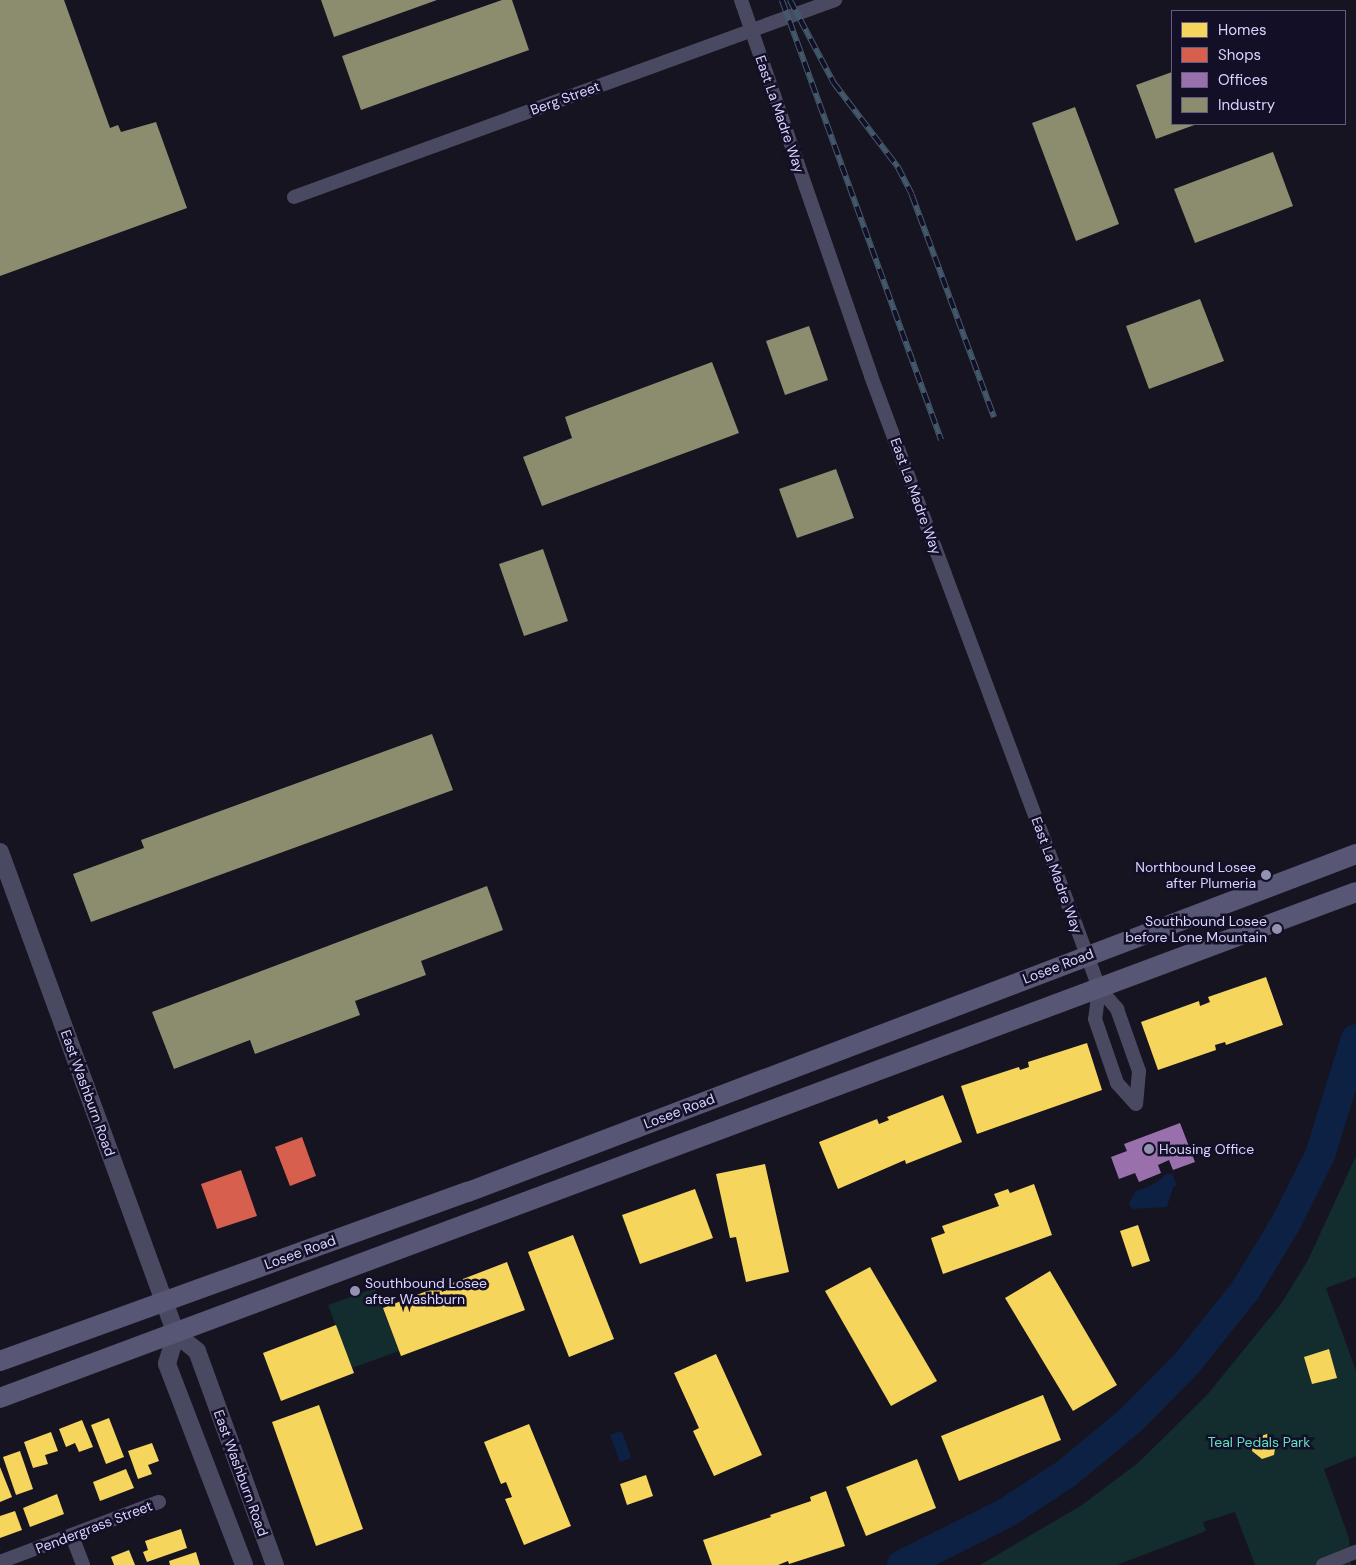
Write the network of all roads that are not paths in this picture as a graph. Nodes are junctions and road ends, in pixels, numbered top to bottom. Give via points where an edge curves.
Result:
1 (741, 0) edge
2 (835, 0) edge
3 (751, 30) junction
4 (294, 197) dead end
5 (0, 852) edge
6 (1356, 854) edge
7 (1356, 892) edge
8 (1087, 955) junction
9 (1099, 988) junction
10 (164, 1300) junction
11 (176, 1334) junction
12 (0, 1361) edge
13 (0, 1398) edge
14 (159, 1502) dead end
15 (72, 1536) junction
16 (1356, 1552) edge
17 (0, 1562) edge
18 (83, 1565) edge
19 (244, 1565) edge
20 (275, 1565) edge
21 (1324, 1565) edge

1 - 3 street, East La Madre Way
2 - 3 street, Berg Street
3 - 4 street, Berg Street
3 - 8 street, East La Madre Way via 871,376
5 - 10 street, East Washburn Road
6 - 8 main road, Losee Road
7 - 9 main road
8 - 9 street, East La Madre Way
8 - 10 main road, Losee Road via 468,1192
9 - 9 street, East La Madre Way via 1095,1018 1118,1083 1136,1104 1139,1071 1117,1010
9 - 11 main road
10 - 11 street, East Washburn Road
10 - 12 main road, Losee Road
11 - 13 main road
11 - 19 street, East Washburn Road via 167,1364
11 - 20 street, East Washburn Road via 197,1351
14 - 15 street, Pendergrass Street
15 - 17 street, Pendergrass Street
15 - 18 street
16 - 21 street

